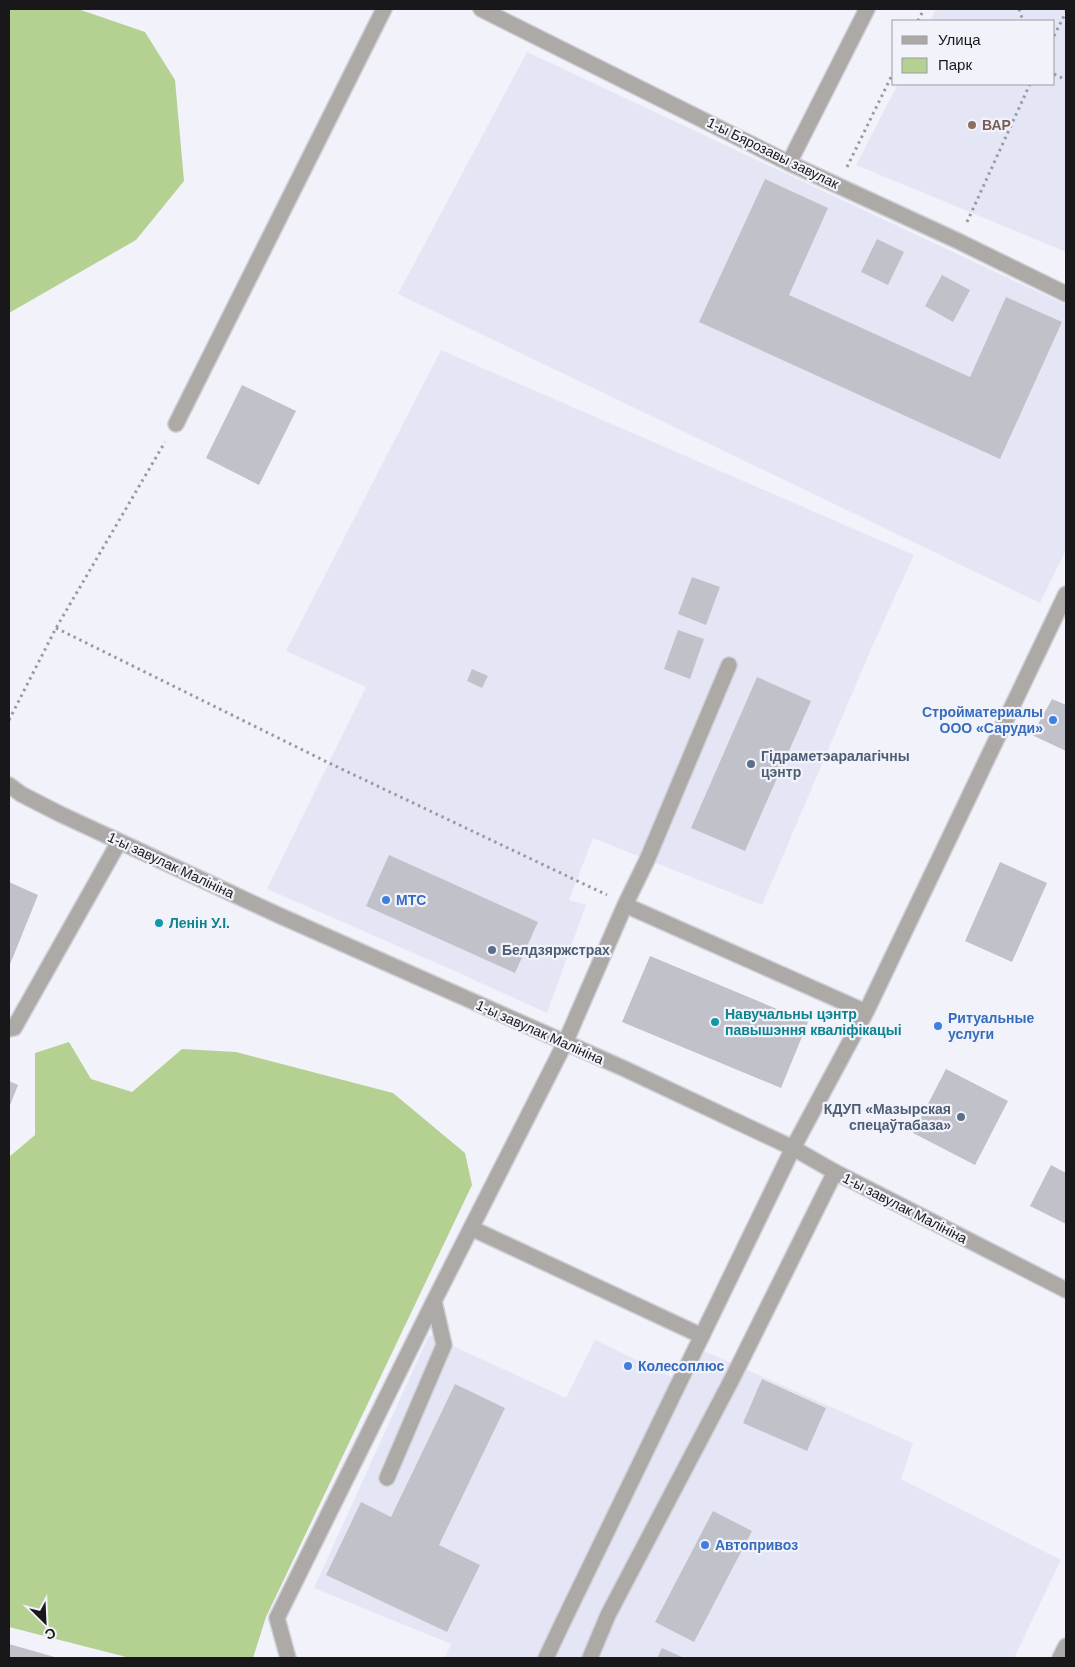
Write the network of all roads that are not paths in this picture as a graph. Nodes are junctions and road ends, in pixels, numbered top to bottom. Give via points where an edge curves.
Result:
1 (384, 9) edge
2 (482, 9) edge
3 (867, 9) edge
4 (789, 162) junction
5 (1066, 294) edge
6 (176, 424) road end
7 (1066, 594) edge
8 (728, 665) dead end
9 (9, 784) edge
10 (119, 842) junction
11 (625, 905) junction
12 (866, 1012) junction
13 (9, 1030) edge
14 (566, 1043) junction
15 (793, 1148) junction
16 (835, 1172) junction
17 (471, 1228) junction
18 (1066, 1290) edge
19 (434, 1301) junction
20 (702, 1336) junction
21 (387, 1478) dead end
22 (1066, 1646) edge
23 (288, 1658) edge
24 (546, 1658) edge
25 (590, 1658) edge
26 (1060, 1658) edge

1 - 6 street
2 - 4 street, 1-ы Бярозавы завулак
3 - 4 street
4 - 5 street, 1-ы Бярозавы завулак
7 - 12 street
8 - 11 street
9 - 10 street, 1-ы завулак Малініна via 21,794
10 - 13 street via 14,1028
10 - 14 street, 1-ы завулак Малініна
11 - 12 street
11 - 14 street
12 - 15 street
14 - 15 street, 1-ы завулак Малініна
14 - 17 street
15 - 16 street, 1-ы завулак Малініна
15 - 20 street
16 - 18 street, 1-ы завулак Малініна
16 - 25 street via 732,1379 608,1615
17 - 19 street
17 - 20 street
19 - 21 street via 444,1345
19 - 23 street via 277,1618
20 - 24 street
22 - 26 street

